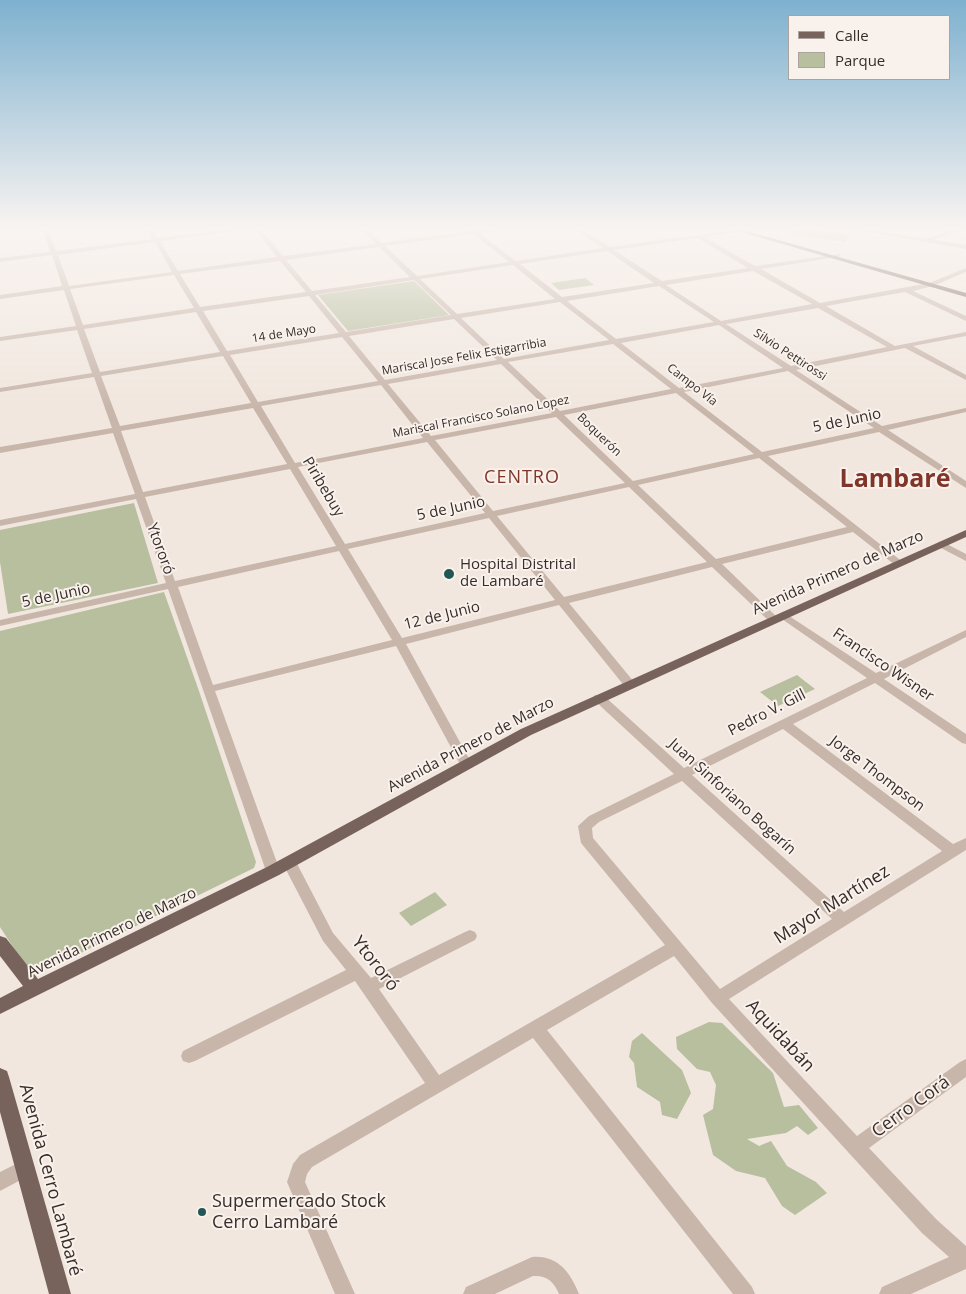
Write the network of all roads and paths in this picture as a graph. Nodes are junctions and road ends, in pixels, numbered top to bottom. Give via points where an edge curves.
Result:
1 (64, 288) edge
2 (67, 288) edge
3 (185, 288) edge
4 (306, 288) edge
5 (348, 288) edge
6 (427, 288) edge
7 (547, 288) edge
8 (630, 288) edge
9 (669, 288) edge
10 (789, 288) edge
11 (914, 288) edge
12 (950, 288) edge
13 (906, 290) junction
14 (966, 293) edge
15 (311, 294) junction
16 (0, 297) edge
17 (562, 300) junction
18 (819, 306) junction
19 (199, 311) junction
20 (457, 317) junction
21 (966, 320) edge
22 (721, 323) junction
23 (81, 328) junction
24 (966, 334) edge
25 (345, 335) junction
26 (0, 339) edge
27 (615, 341) junction
28 (907, 346) junction
29 (894, 348) junction
30 (226, 354) junction
31 (504, 362) junction
32 (790, 369) junction
33 (98, 376) junction
34 (966, 378) edge
35 (383, 382) junction
36 (0, 390) edge
37 (678, 391) junction
38 (256, 405) junction
39 (966, 410) edge
40 (559, 414) junction
41 (117, 429) junction
42 (881, 429) junction
43 (430, 439) junction
44 (0, 450) edge
45 (762, 455) junction
46 (293, 466) junction
47 (632, 484) junction
48 (966, 485) edge
49 (141, 496) junction
50 (491, 515) junction
51 (0, 523) edge
52 (855, 528) junction
53 (966, 533) edge
54 (941, 544) junction
55 (342, 548) junction
56 (966, 558) edge
57 (715, 563) junction
58 (899, 563) junction
59 (173, 586) junction
60 (562, 601) junction
61 (779, 618) junction
62 (1, 623) edge
63 (964, 637) edge
64 (398, 642) junction
65 (875, 678) junction
66 (630, 685) junction
67 (210, 689) junction
68 (599, 698) junction
69 (783, 723) junction
70 (966, 740) edge
71 (466, 764) junction
72 (682, 775) junction
73 (585, 826) joint
74 (966, 843) edge
75 (952, 851) junction
76 (289, 862) junction
77 (273, 871) junction
78 (843, 920) junction
79 (470, 936) dead end
80 (0, 943) edge
81 (674, 948) junction
82 (357, 972) junction
83 (370, 987) junction
84 (35, 989) junction
85 (718, 998) junction
86 (0, 1006) edge
87 (536, 1029) junction
88 (189, 1056) dead end
89 (966, 1067) edge
90 (0, 1077) edge
91 (436, 1085) junction
92 (856, 1148) junction
93 (26, 1168) junction
94 (0, 1182) edge
95 (966, 1259) edge
96 (60, 1294) edge
97 (345, 1294) edge
98 (473, 1294) edge
99 (569, 1294) edge
100 (745, 1294) edge
101 (890, 1294) edge

1 - 16 street
2 - 23 street, Ytororó
3 - 19 street, Piribebuy
4 - 15 street
5 - 15 street
6 - 20 street, Boquerón
7 - 17 street, Campo Vía
8 - 17 street, 14 de Mayo
9 - 22 street, Silvio Pettirossi
10 - 18 street
11 - 13 street, Mariscal Jose Felix Estigarribia
12 - 14 main road
13 - 18 street, Mariscal Jose Felix Estigarribia
13 - 21 street
15 - 19 street
15 - 25 street
17 - 20 street, 14 de Mayo
17 - 27 street, Campo Vía
18 - 22 street, Mariscal Jose Felix Estigarribia
18 - 29 street
19 - 23 street
19 - 30 street, Piribebuy
20 - 25 street, 14 de Mayo
20 - 31 street, Boquerón
22 - 27 street, Mariscal Jose Felix Estigarribia
22 - 32 street, Silvio Pettirossi
23 - 26 street
23 - 33 street, Ytororó
24 - 28 street, Mariscal Francisco Solano Lopez
25 - 30 street, 14 de Mayo
25 - 35 street
27 - 31 street, Mariscal Jose Felix Estigarribia
27 - 37 street, Campo Vía
28 - 29 street, Mariscal Francisco Solano Lopez
28 - 34 street
29 - 32 street, Mariscal Francisco Solano Lopez
30 - 33 street, 14 de Mayo
30 - 38 street, Piribebuy
31 - 35 street, Mariscal Jose Felix Estigarribia
31 - 40 street, Boquerón
32 - 37 street, Mariscal Francisco Solano Lopez
32 - 42 street, Silvio Pettirossi
33 - 36 street, 14 de Mayo
33 - 41 street, Ytororó
35 - 38 street, Mariscal Jose Felix Estigarribia
35 - 43 street
37 - 40 street, Mariscal Francisco Solano Lopez
37 - 45 street, Campo Vía
38 - 41 street, Mariscal Jose Felix Estigarribia
38 - 46 street, Piribebuy
39 - 42 street, 5 de Junio
40 - 43 street, Mariscal Francisco Solano Lopez
40 - 47 street, Boquerón
41 - 44 street, Mariscal Jose Felix Estigarribia
41 - 49 street, Ytororó
42 - 45 street, 5 de Junio
42 - 48 street, Silvio Pettirossi
43 - 46 street, Mariscal Francisco Solano Lopez
43 - 50 street
45 - 47 street, 5 de Junio
45 - 52 street, Campo Vía
46 - 49 street, Mariscal Francisco Solano Lopez
46 - 55 street, Piribebuy
47 - 50 street, 5 de Junio
47 - 57 street, Boquerón
49 - 51 street, Mariscal Francisco Solano Lopez
49 - 59 street, Ytororó
50 - 55 street, 5 de Junio
50 - 60 street
52 - 57 street, 12 de Junio
52 - 58 street, Campo Vía
53 - 54 main road, Avenida Primero de Marzo
54 - 56 street
54 - 58 main road, Avenida Primero de Marzo
55 - 59 street, 5 de Junio
55 - 64 street, Piribebuy
57 - 60 street, 12 de Junio
57 - 61 street, Boquerón
58 - 61 main road, Avenida Primero de Marzo
59 - 62 street, 5 de Junio
59 - 67 street, Ytororó
60 - 64 street, 12 de Junio
60 - 66 street
61 - 65 street, Francisco Wisner
61 - 66 main road, Avenida Primero de Marzo
63 - 65 street, Pedro V. Gill
64 - 67 street, 12 de Junio
64 - 71 street, Piribebuy
65 - 69 street, Pedro V. Gill
65 - 70 street, Francisco Wisner
66 - 68 main road, Avenida Primero de Marzo
67 - 77 street, Ytororó
68 - 71 main road, Avenida Primero de Marzo
68 - 72 street, Juan Sinforiano Bogarín
69 - 72 street, Pedro V. Gill
69 - 75 street, Jorge Thompson
71 - 76 main road, Avenida Primero de Marzo
72 - 73 street, Pedro V. Gill
72 - 78 street, Juan Sinforiano Bogarín
73 - 81 street, Aquidabán via 586,839
74 - 75 street, Mayor Martínez
75 - 78 street, Mayor Martínez
76 - 77 main road, Avenida Primero de Marzo
76 - 82 street, Ytororó via 328,937
77 - 84 main road, Avenida Primero de Marzo
78 - 85 street, Mayor Martínez
79 - 83 street
80 - 84 main road
81 - 85 street, Aquidabán
81 - 87 street
82 - 83 street, Ytororó
82 - 88 street
83 - 91 street, Ytororó
84 - 86 main road, Avenida Primero de Marzo
85 - 92 street, Aquidabán
87 - 91 street
87 - 100 street
89 - 92 street, Cerro Corá
90 - 93 main road, Avenida Cerro Lambaré
91 - 97 street via 306,1161 299,1170 296,1182
92 - 95 street, Aquidabán via 929,1226
93 - 94 street
93 - 96 main road, Avenida Cerro Lambaré
95 - 101 street
98 - 99 street via 542,1265 559,1273

